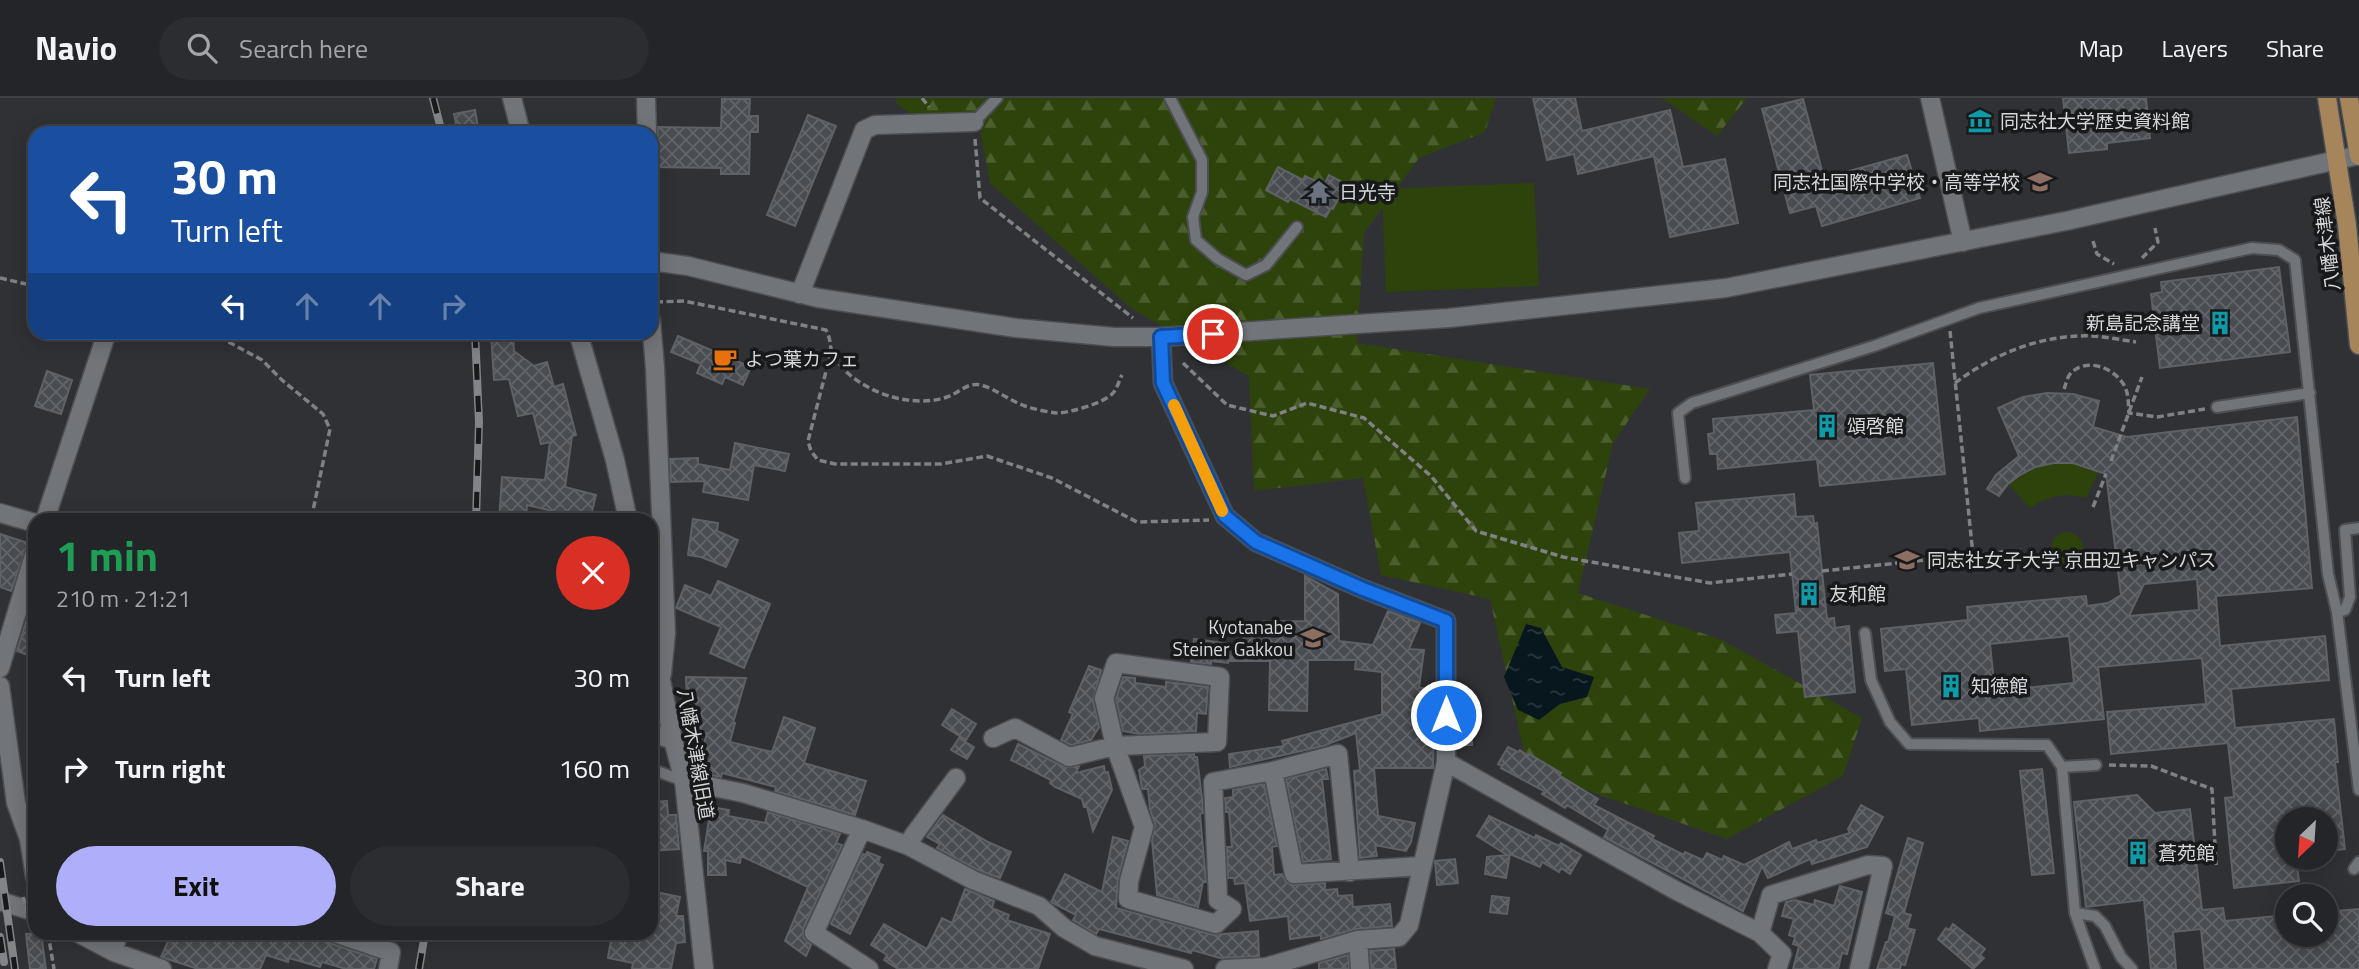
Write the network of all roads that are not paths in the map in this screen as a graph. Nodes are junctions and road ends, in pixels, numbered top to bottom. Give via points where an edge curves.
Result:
1 (512, 98) edge
2 (646, 98) edge
3 (997, 98) edge
4 (1170, 98) edge
5 (1930, 98) edge
6 (2327, 98) edge
7 (2349, 98) edge
8 (974, 122) joint
9 (519, 126) edge
10 (647, 126) edge
11 (2359, 155) edge
12 (2337, 160) junction
13 (1297, 227) dead end
14 (1963, 242) junction
15 (658, 262) edge
16 (800, 294) junction
17 (1161, 337) junction
18 (104, 340) edge
19 (580, 340) edge
20 (653, 340) edge
21 (2359, 345) edge
22 (2310, 393) junction
23 (2217, 407) road end
24 (1685, 478) dead end
25 (0, 513) edge
26 (47, 513) edge
27 (626, 513) edge
28 (28, 521) edge
29 (2359, 528) edge
30 (27, 611) edge
31 (2337, 612) junction
32 (1865, 633) dead end
33 (658, 663) edge
34 (0, 668) edge
35 (662, 681) junction
36 (0, 686) edge
37 (658, 735) edge
38 (993, 738) dead end
39 (673, 740) junction
40 (1115, 746) junction
41 (1447, 762) junction
42 (2096, 765) road end
43 (2062, 767) junction
44 (1273, 771) junction
45 (658, 772) edge
46 (956, 778) dead end
47 (684, 781) junction
48 (2359, 790) edge
49 (862, 828) junction
50 (28, 832) edge
51 (909, 846) junction
52 (1422, 866) junction
53 (1350, 872) junction
54 (0, 901) edge
55 (28, 910) edge
56 (2075, 913) junction
57 (1760, 933) junction
58 (91, 940) edge
59 (117, 940) edge
60 (356, 940) edge
61 (1358, 940) junction
62 (114, 952) junction
63 (162, 969) edge
64 (388, 969) edge
65 (704, 969) edge
66 (869, 969) edge
67 (1184, 969) edge
68 (1225, 969) edge
69 (1360, 969) edge
70 (1777, 969) edge
71 (1859, 969) edge
72 (2095, 969) edge
73 (2132, 969) edge

1 - 9 street
2 - 10 street
3 - 8 lane
4 - 13 lane via 1202,160 1202,192 1193,217 1196,240 1247,275 1266,265
5 - 14 street
6 - 12 main road, 八幡木津線
7 - 11 main road
8 - 16 street via 875,125 864,130
11 - 12 street
12 - 14 street
12 - 21 main road, 八幡木津線
14 - 17 street via 1726,288 1449,318
15 - 16 street
16 - 17 street via 1016,328
17 - 41 street via 1163,383 1225,516 1256,542 1446,621
18 - 26 street
19 - 27 street
20 - 35 street via 666,633
22 - 23 lane
22 - 24 lane via 2295,260 2279,250 2252,248 1979,308 1692,403 1678,413
22 - 31 lane via 2328,574
25 - 28 street
29 - 31 lane via 2345,530 2350,597 2345,610
30 - 34 street
31 - 48 lane
32 - 43 lane via 1871,680 1890,722 1909,744 2047,745
33 - 35 street, 八幡木津線旧道
35 - 39 street, 八幡木津線旧道
36 - 50 street via 16,803
37 - 39 street
38 - 40 street via 1015,728 1069,757
39 - 47 street, 八幡木津線旧道
40 - 40 street via 1104,698 1116,663 1220,677 1216,743
40 - 44 street via 1144,827 1128,899 1216,924 1232,909 1218,900 1213,782
41 - 52 street
41 - 57 street
42 - 43 lane
43 - 56 lane
44 - 53 street via 1294,874
44 - 53 street via 1338,754
45 - 47 lane
46 - 51 street
47 - 49 street
47 - 65 street, 八幡木津線旧道
49 - 51 street
49 - 66 street via 814,933
51 - 67 street via 973,880 1039,906 1095,946
52 - 53 street
52 - 61 street via 1409,925 1399,937
54 - 55 street
56 - 72 lane
56 - 73 lane via 2095,916
57 - 70 street via 1782,954
57 - 71 street via 1771,895 1868,865 1883,866
58 - 62 street
59 - 62 street
60 - 64 street via 391,952
61 - 68 street via 1266,967
61 - 69 street
62 - 63 street

